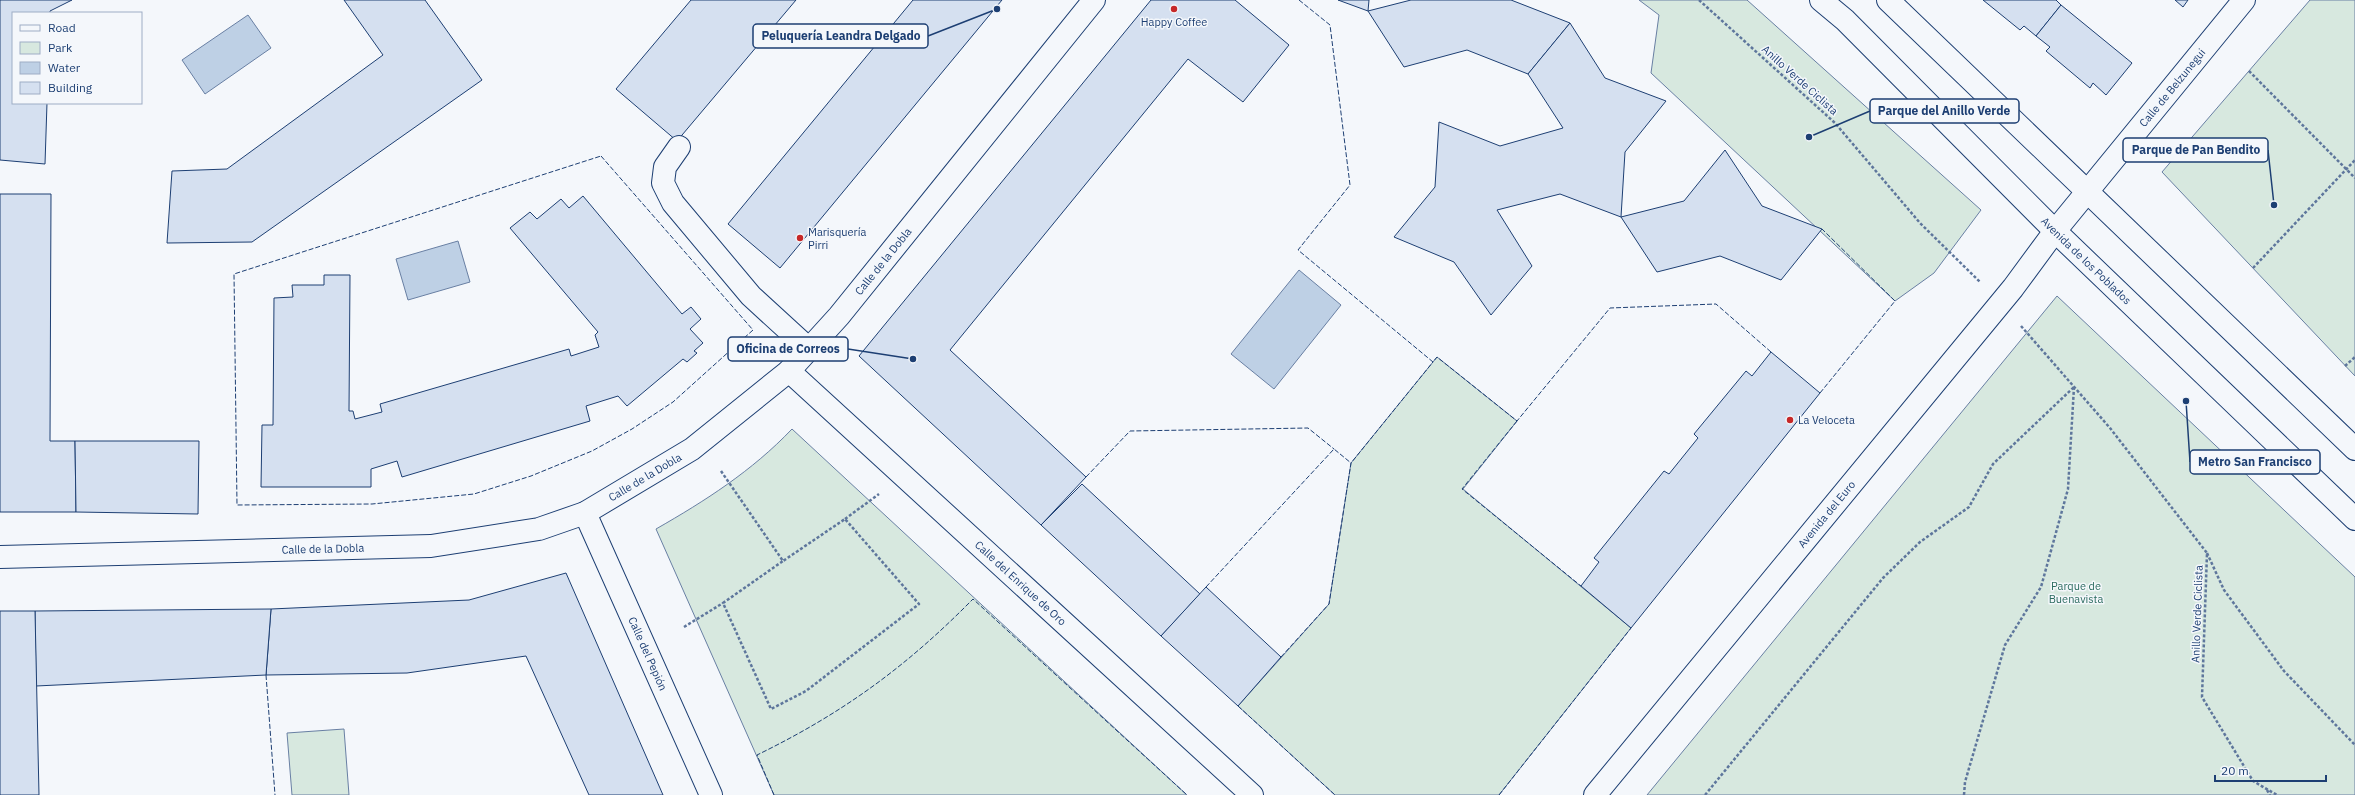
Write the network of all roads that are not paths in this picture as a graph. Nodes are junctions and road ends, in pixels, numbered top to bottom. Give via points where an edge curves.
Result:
1 (1094, 0) edge
2 (1821, 0) edge
3 (1888, 0) edge
4 (2244, 0) edge
5 (679, 147) dead end
6 (2088, 191) junction
7 (2055, 231) junction
8 (809, 349) junction
9 (789, 371) junction
10 (2355, 449) edge
11 (585, 512) junction
12 (2355, 519) edge
13 (0, 557) edge
14 (711, 795) edge
15 (1252, 795) edge
16 (1596, 795) edge

1 - 8 street, Calle de la Dobla via 839,316
2 - 7 street, Avenida de los Poblados via 1845,20
3 - 6 street
4 - 6 street, Calle de Belzunegui
5 - 8 street via 665,167 663,183 673,203 751,296
6 - 7 street, Calle de Belzunegui
6 - 10 street
7 - 12 street, Avenida de los Poblados
7 - 16 street, Avenida del Euro via 2013,288
8 - 9 street, Calle de la Dobla
9 - 11 street, Calle de la Dobla via 692,449
9 - 15 street, Calle del Enrique de Oro
11 - 13 street, Calle de la Dobla via 539,529 431,546
11 - 14 street, Calle del Pepión

